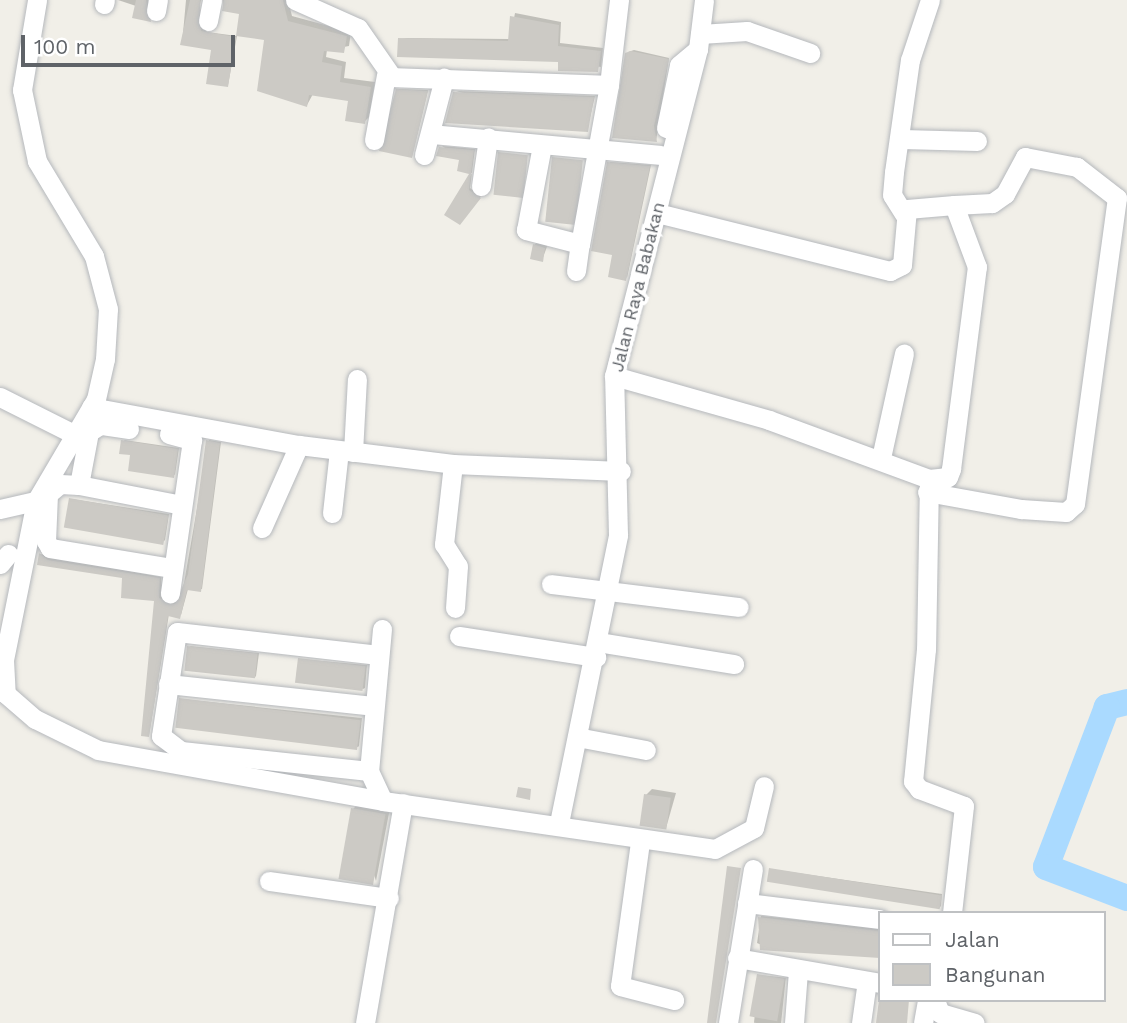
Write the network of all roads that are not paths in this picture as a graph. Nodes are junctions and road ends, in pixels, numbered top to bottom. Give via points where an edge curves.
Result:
1 (37, 0) edge
2 (212, 0) edge
3 (295, 0) edge
4 (619, 0) edge
5 (704, 0) edge
6 (930, 0) edge
7 (208, 21) dead end
8 (699, 42) junction
9 (810, 53) dead end
10 (386, 75) junction
11 (444, 78) junction
12 (609, 85) junction
13 (431, 134) junction
14 (488, 138) junction
15 (902, 139) junction
16 (374, 140) dead end
17 (977, 141) dead end
18 (542, 145) junction
19 (600, 147) junction
20 (424, 155) dead end
21 (660, 155) junction
22 (481, 186) dead end
23 (954, 205) junction
24 (657, 213) junction
25 (904, 214) junction
26 (580, 244) junction
27 (576, 271) dead end
28 (629, 278) dead end
29 (904, 353) dead end
30 (614, 376) junction
31 (357, 379) dead end
32 (0, 397) edge
33 (85, 421) junction
34 (299, 445) junction
35 (346, 451) junction
36 (881, 458) junction
37 (453, 464) junction
38 (621, 471) junction
39 (79, 485) junction
40 (928, 485) junction
41 (36, 502) junction
42 (182, 505) junction
43 (0, 509) edge
44 (332, 513) dead end
45 (262, 528) dead end
46 (173, 568) junction
47 (551, 584) dead end
48 (608, 591) junction
49 (170, 593) dead end
50 (739, 607) dead end
51 (455, 608) dead end
52 (382, 629) dead end
53 (459, 636) dead end
54 (597, 649) junction
55 (379, 655) junction
56 (734, 664) dead end
57 (169, 684) junction
58 (3, 702) edge
59 (373, 706) junction
60 (577, 737) junction
61 (646, 750) dead end
62 (369, 771) junction
63 (764, 786) dead end
64 (383, 801) junction
65 (403, 803) junction
66 (559, 823) junction
67 (640, 842) junction
68 (753, 869) dead end
69 (269, 881) dead end
70 (389, 898) junction
71 (747, 903) junction
72 (952, 911) edge
73 (878, 919) edge
74 (737, 958) junction
75 (798, 971) junction
76 (873, 982) edge
77 (674, 1000) dead end
78 (927, 1002) edge
79 (936, 1002) edge
80 (365, 1023) edge
81 (728, 1023) edge
82 (794, 1023) edge
83 (861, 1023) edge
84 (923, 1023) edge
85 (975, 1023) edge

1 - 33 street via 22,90 37,161 94,256 108,309 105,359
2 - 7 street
3 - 10 street via 358,29
4 - 12 street
5 - 8 street, Jalan Raya Babakan
6 - 15 street via 910,60
8 - 9 street via 747,31
8 - 21 street via 679,65
8 - 24 street, Jalan Raya Babakan
10 - 11 street
10 - 16 street
11 - 12 street
11 - 13 street
12 - 19 street
13 - 14 street
13 - 20 street
14 - 18 street
14 - 22 street
15 - 17 street
15 - 25 street via 892,195
18 - 19 street
18 - 26 street via 526,230
19 - 21 street
19 - 26 street
21 - 28 street
23 - 25 street via 912,206
23 - 40 street via 977,267 951,469 948,477
23 - 40 street via 992,203 1004,194 1025,157 1077,167 1106,183 1117,198 1074,504 1066,512 1021,509
24 - 25 street via 890,271 902,265
24 - 30 street, Jalan Raya Babakan
26 - 27 street
29 - 36 street
30 - 36 street
30 - 38 street, Jalan Raya Babakan
31 - 35 street
32 - 33 street
33 - 34 street
33 - 39 street
33 - 41 street
33 - 42 street via 190,438
34 - 35 street
34 - 45 street
35 - 37 street
35 - 44 street
36 - 40 street
37 - 38 street
37 - 51 street via 444,544 458,566
38 - 48 street, Jalan Raya Babakan
39 - 42 street
39 - 46 street via 65,482 48,494 50,548
40 - 72 street via 926,649 913,781 919,789 964,806
41 - 43 street
41 - 58 street via 4,660
42 - 46 street
46 - 49 street
47 - 48 street
48 - 50 street
48 - 54 street, Jalan Raya Babakan
52 - 55 street
53 - 54 street
54 - 56 street
54 - 60 street, Jalan Raya Babakan
55 - 57 street via 180,631
55 - 59 street
57 - 59 street
57 - 62 street via 161,736 167,746
58 - 64 street via 98,750
59 - 62 street
60 - 61 street
60 - 66 street, Jalan Raya Babakan
62 - 64 street
63 - 67 street via 754,828 715,849
64 - 65 street
65 - 66 street
65 - 70 street
66 - 67 street
67 - 77 street via 620,986
68 - 71 street
69 - 70 street
70 - 80 street
71 - 73 street
71 - 74 street
74 - 75 street
74 - 81 street
75 - 76 street
75 - 82 street
76 - 83 street
78 - 84 street
79 - 85 street via 940,1013

